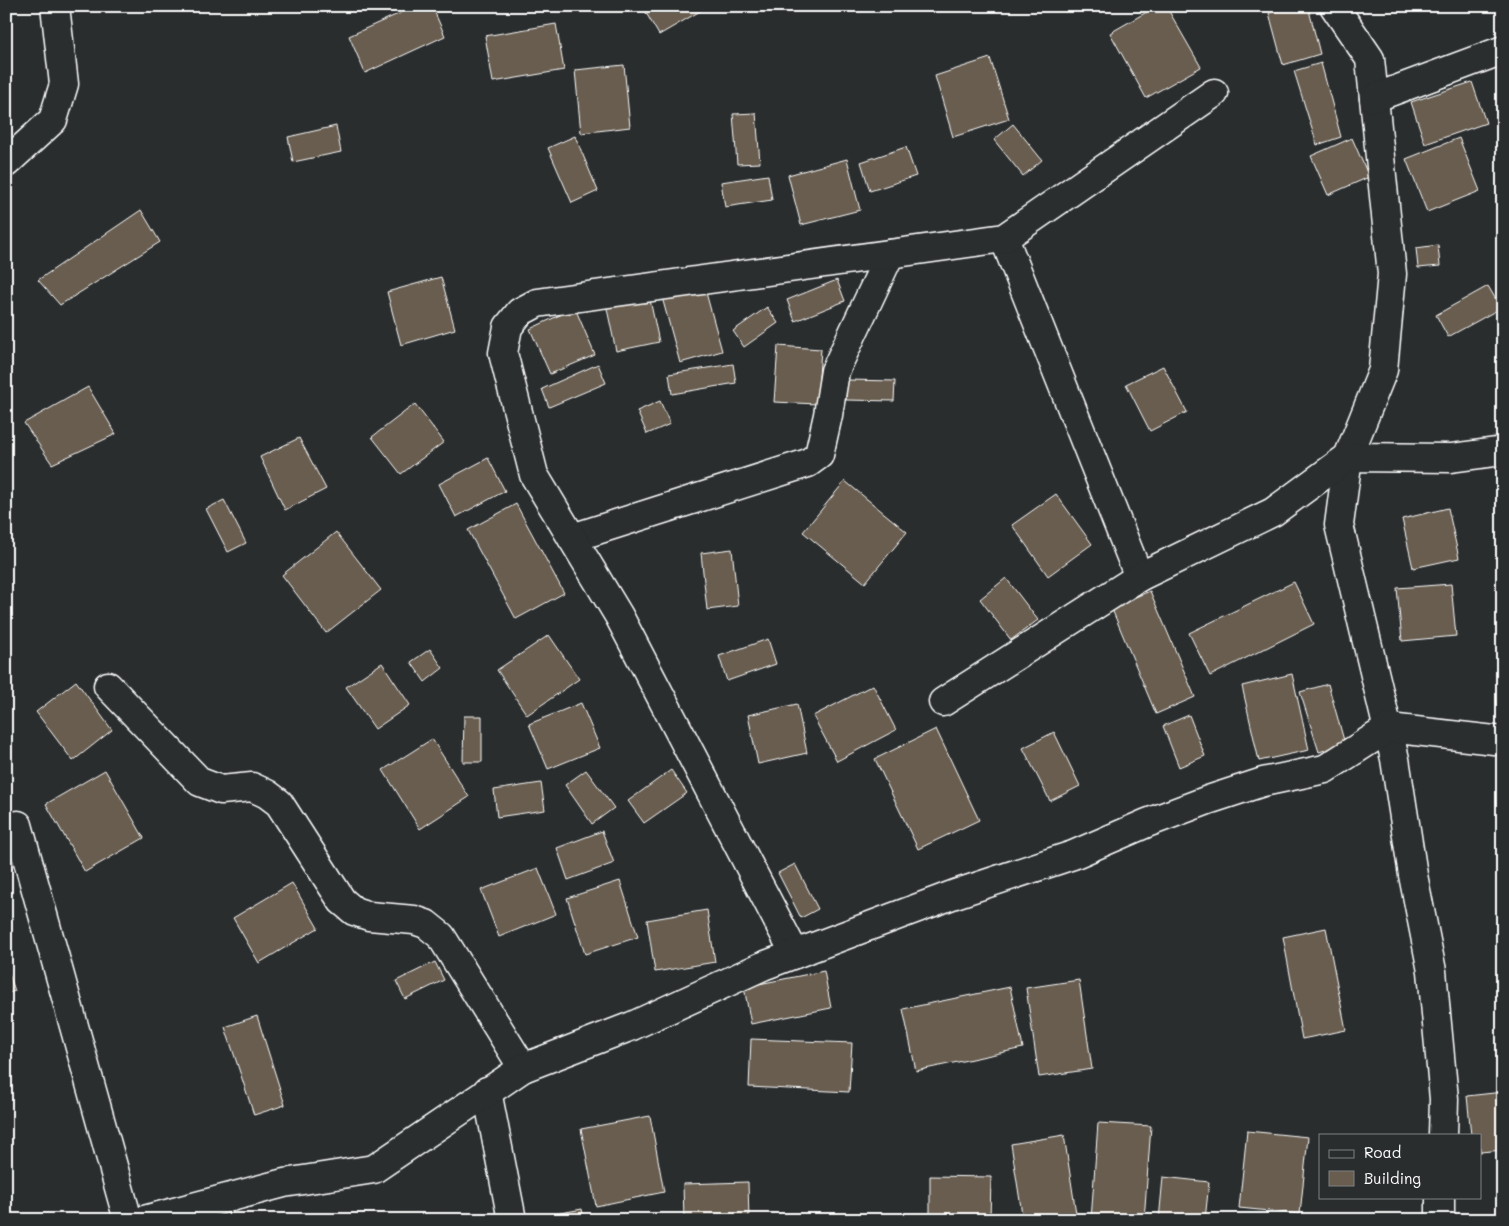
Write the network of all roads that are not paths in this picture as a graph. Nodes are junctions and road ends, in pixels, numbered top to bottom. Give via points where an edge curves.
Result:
1 (55, 6) edge
2 (1334, 6) edge
3 (1503, 50) edge
4 (1214, 92) dead end
5 (1374, 98) junction
6 (6, 163) edge
7 (1004, 238) junction
8 (890, 254) junction
9 (1503, 451) edge
10 (1348, 456) junction
11 (572, 538) junction
12 (1139, 577) junction
13 (108, 686) dead end
14 (943, 702) dead end
15 (1389, 728) junction
16 (1503, 741) edge
17 (18, 825) dead end
18 (795, 954) junction
19 (523, 1068) junction
20 (487, 1091) junction
21 (1443, 1134) edge
22 (1440, 1198) edge
23 (128, 1220) edge
24 (144, 1220) edge
25 (512, 1220) edge
26 (1440, 1220) edge

1 - 6 street via 64,84 53,120
2 - 5 street via 1370,59
3 - 5 street
4 - 7 street
5 - 10 street via 1392,274 1383,370
7 - 8 street
7 - 12 street
8 - 11 street via 836,371 819,455 808,463
8 - 11 street via 537,303 520,312 508,327 503,353 534,475
9 - 10 street via 1451,458
10 - 12 street via 1273,512
10 - 15 street via 1339,525
11 - 18 street via 619,616
12 - 14 street
13 - 19 street via 200,782 221,790 252,787 279,803 342,901 354,911 368,916 414,920 426,924 441,936
15 - 16 street
15 - 18 street via 1325,770 1264,782 1208,800 1073,855 955,894
15 - 21 street via 1432,971 1444,1099
17 - 23 street
18 - 19 street via 632,1026
19 - 20 street
20 - 24 street via 374,1169 284,1183
20 - 25 street
22 - 26 street

